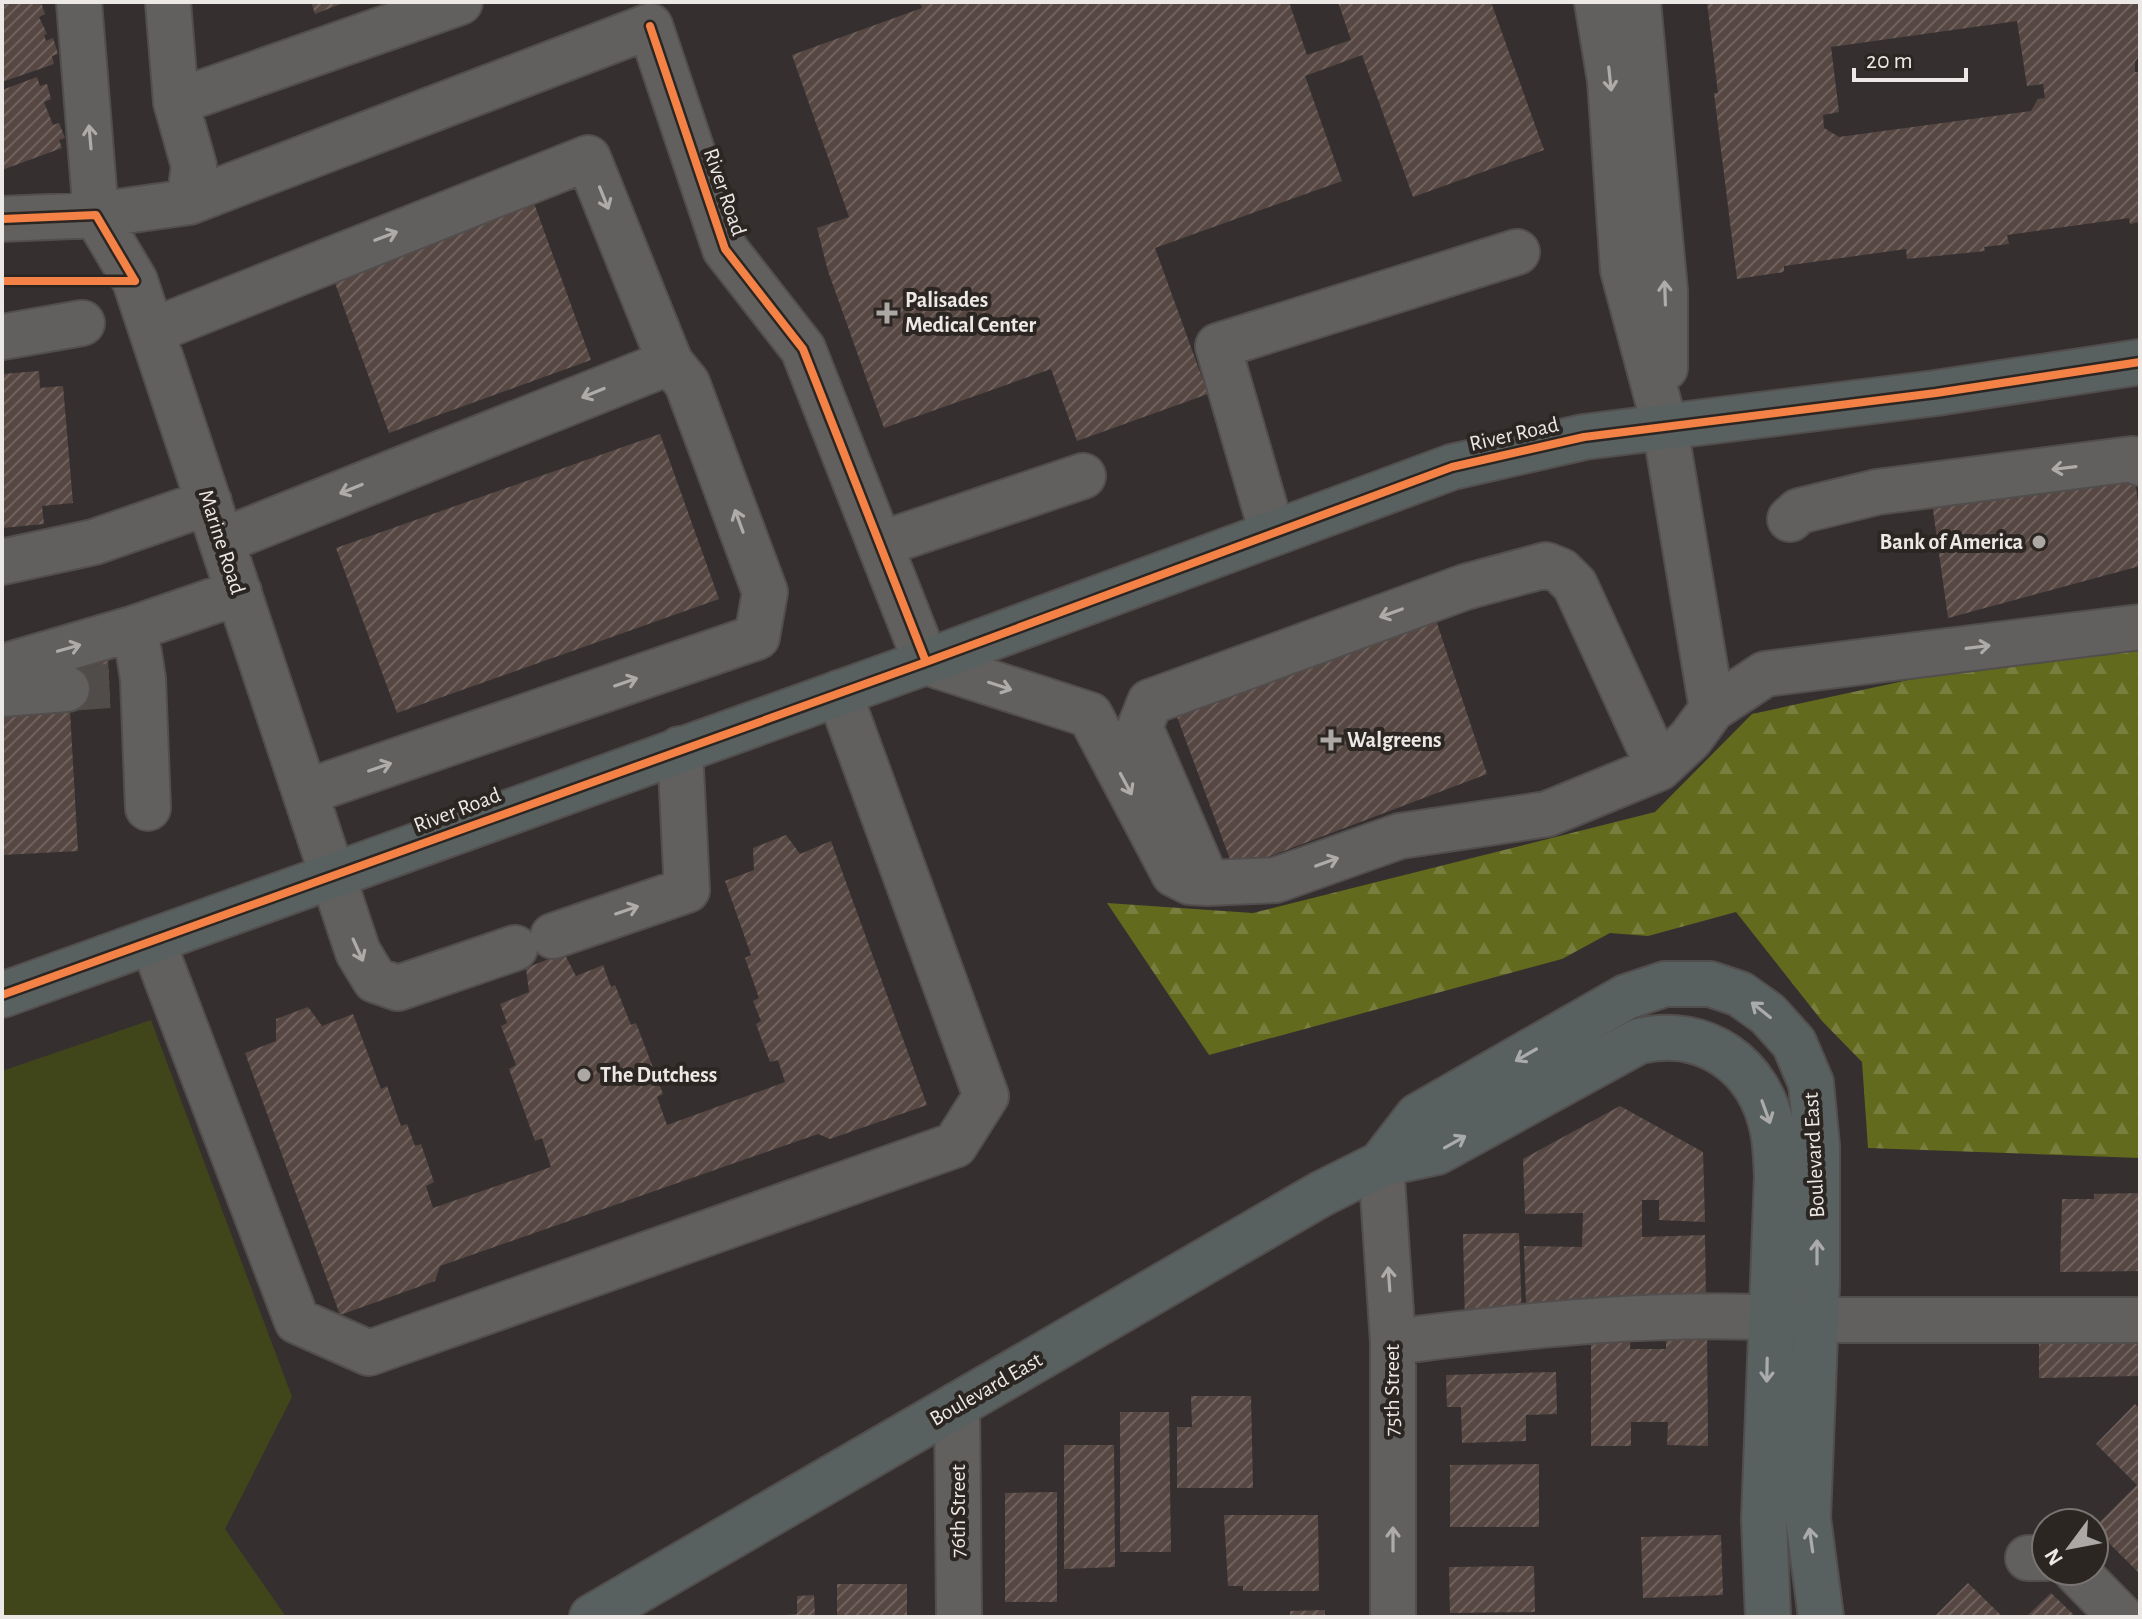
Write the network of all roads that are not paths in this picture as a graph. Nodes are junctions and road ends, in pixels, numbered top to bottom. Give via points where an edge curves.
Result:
1 (79, 2) edge
2 (168, 2) edge
3 (460, 2) edge
4 (1597, 2) edge
5 (1638, 2) edge
6 (176, 102) junction
7 (189, 202) junction
8 (96, 215) junction
9 (2, 219) edge
10 (1517, 252) dead end
11 (82, 323) dead end
12 (152, 331) junction
13 (2, 337) edge
14 (670, 362) junction
15 (2140, 362) edge
16 (1665, 427) junction
17 (2140, 463) edge
18 (1083, 476) dead end
19 (1790, 519) dead end
20 (215, 522) junction
21 (1272, 532) junction
22 (881, 544) junction
23 (2, 562) edge
24 (239, 592) junction
25 (2140, 627) edge
26 (135, 628) junction
27 (926, 662) junction
28 (2, 667) edge
29 (106, 685) junction
30 (839, 693) junction
31 (2, 694) edge
32 (1712, 709) junction
33 (680, 749) junction
34 (1659, 768) junction
35 (306, 792) junction
36 (148, 808) dead end
37 (333, 876) junction
38 (1207, 883) junction
39 (153, 943) junction
40 (2, 995) edge
41 (1381, 1164) junction
42 (1769, 1317) junction
43 (1814, 1320) junction
44 (2140, 1320) edge
45 (1393, 1342) junction
46 (957, 1405) junction
47 (2092, 1587) edge
48 (592, 1617) edge
49 (959, 1617) edge
50 (1393, 1617) edge
51 (1768, 1617) edge
52 (1821, 1617) edge
53 (2121, 1617) edge

8 -> 1 street, Marine Road
2 - 6 street
3 - 6 street
4 -> 16 street via 1610,80 1623,270
16 -> 5 street via 1665,291
6 - 7 street via 194,166
7 - 8 street
7 - 22 street, River Road via 650,26 725,249 803,349
8 - 9 street
8 - 12 street, Marine Road via 135,281
10 - 21 street via 1218,346
11 - 13 street
12 -> 14 street via 588,158
12 - 20 street, Marine Road
14 -> 20 street
35 -> 14 street via 757,637 765,592 687,383
15 - 16 main road, River Road
16 - 21 main road, River Road via 1584,437 1452,467
16 - 32 street
17 -> 19 street via 2132,459 1877,492 1799,511
18 - 22 street
20 - 23 street
20 - 24 street, Marine Road
21 - 27 main road, River Road
22 - 27 street, River Road
24 - 26 street
24 - 35 street, Marine Road
32 -> 25 street via 1765,674
28 -> 26 street
26 - 29 street
27 - 30 main road, River Road
27 -> 38 street via 1090,715 1174,874
29 - 31 street
29 - 36 street
30 - 33 main road, River Road
30 - 39 street via 986,1096 955,1145 369,1353 297,1321
32 - 34 street
33 - 37 main road, River Road
37 -> 33 street, Marine Road via 358,952 375,980 398,988 687,890
38 -> 34 street via 1276,880 1400,836 1547,814
34 -> 38 street via 1575,585 1546,565 1465,587 1150,702 1140,727
35 - 37 street, Marine Road
37 - 39 main road, River Road
39 - 40 main road, River Road
41 -> 42 main road, Boulevard East via 1437,1152 1639,1041 1667,1034 1698,1040 1724,1053 1745,1073 1773,1131 1777,1176
43 -> 41 main road, Boulevard East via 1817,1146 1811,1083 1794,1043 1768,1014 1740,994 1710,984 1665,984 1626,997 1418,1116
45 -> 41 street, 75th Street
41 - 46 main road, Boulevard East
42 - 43 street
42 - 45 street via 1582,1320
42 -> 51 main road, Boulevard East via 1764,1519
43 - 44 street
52 -> 43 main road, Boulevard East via 1808,1518
50 -> 45 street, 75th Street
46 - 48 main road, Boulevard East
46 - 49 street, 76th Street
47 - 53 street

